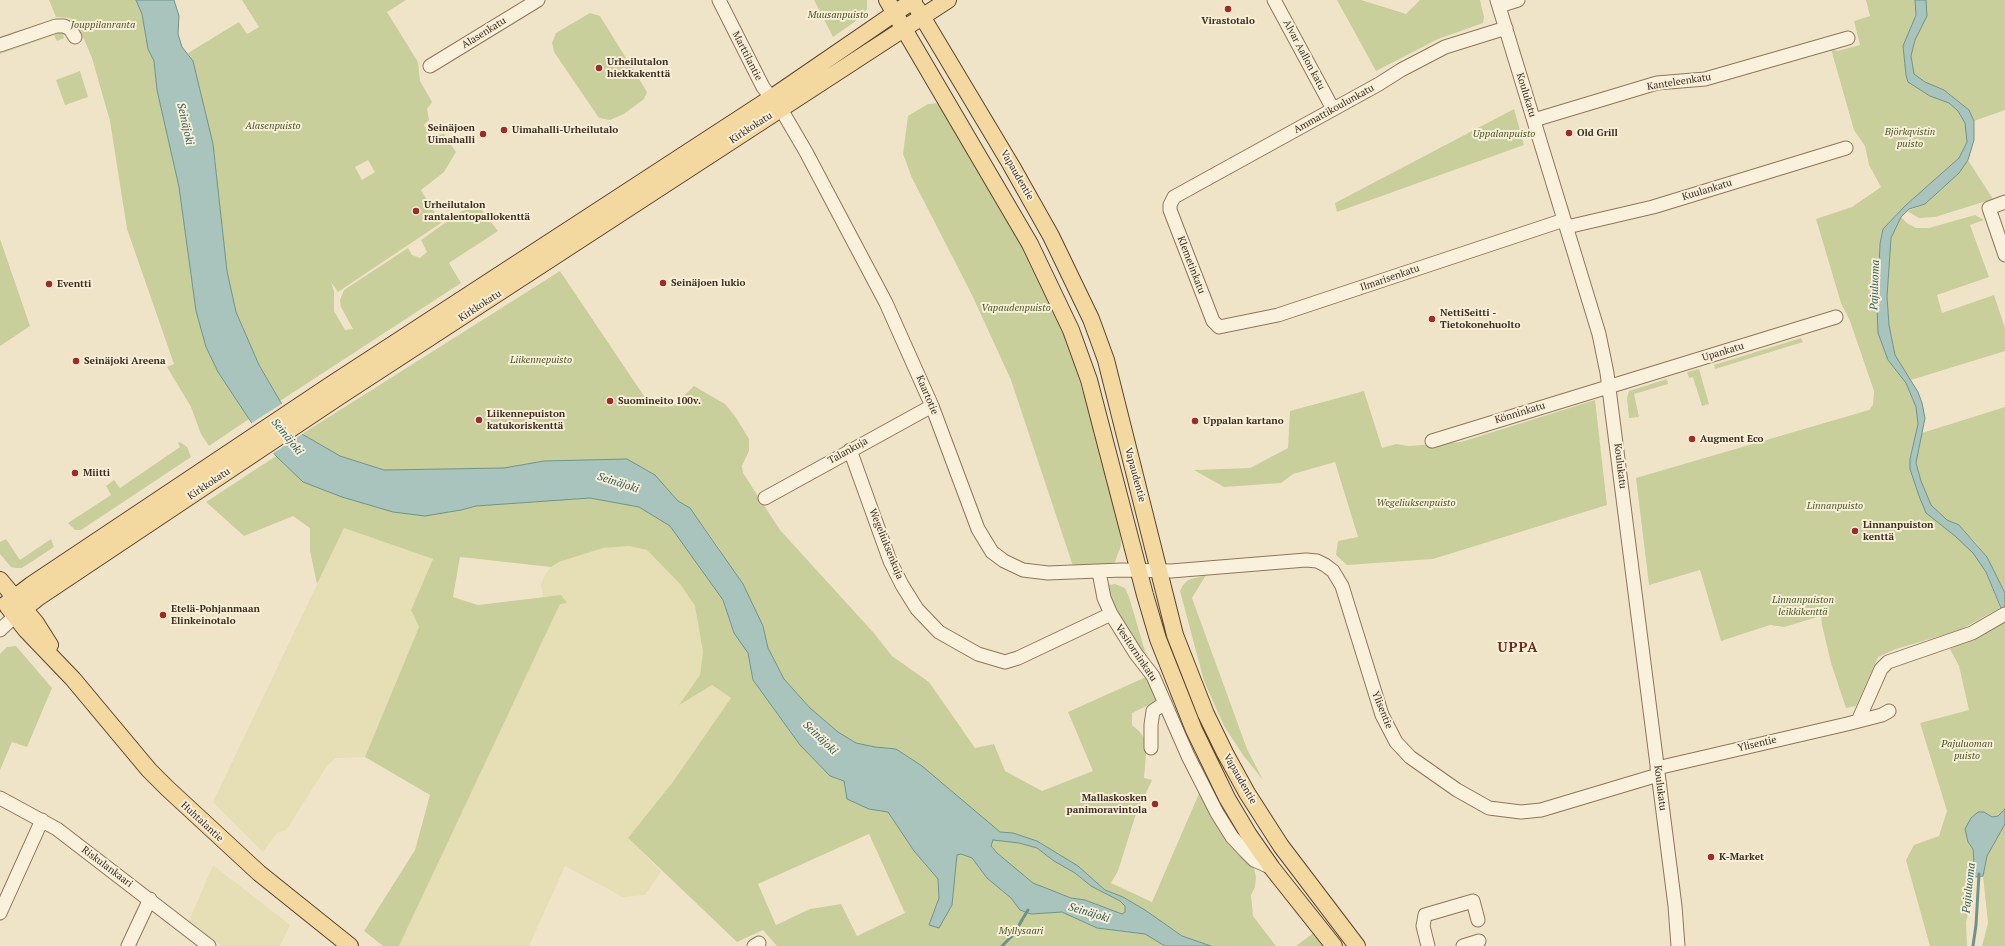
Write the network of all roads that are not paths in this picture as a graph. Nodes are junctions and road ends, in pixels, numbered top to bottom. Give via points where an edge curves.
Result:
1 (538, 0) edge
2 (718, 0) edge
3 (913, 0) edge
4 (948, 0) edge
5 (1274, 0) edge
6 (1518, 0) edge
7 (1498, 3) edge
8 (891, 6) edge
9 (922, 17) junction
10 (904, 28) junction
11 (1506, 28) junction
12 (75, 37) dead end
13 (1848, 38) dead end
14 (0, 45) edge
15 (430, 66) dead end
16 (776, 103) junction
17 (1333, 110) junction
18 (1534, 120) junction
19 (1846, 148) dead end
20 (2005, 202) edge
21 (1170, 204) joint
22 (1565, 223) junction
23 (2005, 256) edge
24 (1836, 317) dead end
25 (1215, 325) joint
26 (1610, 386) junction
27 (932, 406) junction
28 (1432, 441) dead end
29 (850, 450) junction
30 (765, 498) dead end
31 (1138, 570) junction
32 (1160, 571) junction
33 (1099, 572) junction
34 (0, 580) edge
35 (10, 606) edge
36 (1111, 614) junction
37 (2003, 616) edge
38 (0, 630) edge
39 (1165, 703) junction
40 (1889, 711) dead end
41 (1858, 721) junction
42 (1151, 748) dead end
43 (1657, 771) junction
44 (0, 798) edge
45 (42, 820) junction
46 (1272, 868) junction
47 (150, 899) junction
48 (0, 913) edge
49 (1478, 920) dead end
50 (1479, 941) dead end
51 (128, 946) edge
52 (209, 946) edge
53 (350, 946) edge
54 (1334, 946) edge
55 (1357, 946) edge
56 (1428, 946) edge
57 (1463, 946) edge
58 (1678, 946) edge

1 - 15 street, Alasenkatu
2 - 16 street, Marttilantie via 764,87
3 - 8 main road, Kirkkokatu
3 - 9 main road, Vapaudentie
4 - 9 main road, Kirkkokatu
5 - 17 street, Alvar Aallon katu
6 - 7 street
7 - 11 street, Koulukatu
8 - 10 main road, Vapaudentie
8 - 16 main road, Kirkkokatu
9 - 10 main road, Kirkkokatu
9 - 32 main road, Vapaudentie via 1012,165 1051,236 1091,319 1106,360
10 - 16 main road, Kirkkokatu
10 - 31 main road, Vapaudentie via 1030,244 1071,330 1088,380
11 - 17 street, Ammattikoulunkatu via 1445,47
11 - 18 street, Koulukatu
12 - 14 street via 70,29 56,26
13 - 18 street, Kanteleenkatu via 1705,79 1657,84
16 - 27 street, Kaartotie via 824,185 886,303
16 - 35 main road, Kirkkokatu
17 - 21 street, Ammattikoulunkatu via 1174,197
18 - 22 street, Koulukatu
19 - 22 street, Kuulankatu via 1652,207
20 - 23 street via 1989,208
21 - 25 street, Klemetinkatu via 1170,210
22 - 25 street, Ilmarisenkatu via 1278,315 1227,326
22 - 26 street, Koulukatu via 1599,334
24 - 26 street, Upankatu
26 - 28 street, Könninkatu
26 - 43 street, Koulukatu
27 - 29 street, Talankuja
27 - 33 street, Kaartotie via 978,529 992,552 1023,570 1048,573
29 - 30 street, Talankuja
29 - 36 street, Wegeliuksenkuja via 893,567 917,609 939,632 978,654 1005,662
31 - 32 street, Ylisentie
31 - 33 street, Kaartotie
31 - 46 main road, Vapaudentie via 1158,639 1194,730 1227,798
32 - 43 street, Ylisentie via 1306,560 1325,565 1333,571 1342,586 1382,715 1396,742 1439,779 1480,805 1494,810 1541,810
32 - 55 main road, Vapaudentie via 1176,635 1206,714 1225,753 1281,846
33 - 36 street, Vesitorninkatu via 1104,598
34 - 35 main road, Huhtalantie
35 - 38 street
35 - 53 main road, Huhtalantie via 36,623 73,679 150,770 181,802 259,873
36 - 39 street, Vesitorninkatu via 1153,676
37 - 41 street via 1950,642 1888,662 1881,669
39 - 42 street via 1153,711
39 - 46 street, Vesitorninkatu via 1198,775 1232,837 1254,860
40 - 41 street, Ylisentie
41 - 43 street, Ylisentie
43 - 58 street, Koulukatu
44 - 45 street, Riskulankaari
45 - 47 street, Riskulankaari
45 - 48 street
46 - 54 main road, Vapaudentie
47 - 51 street
47 - 52 street, Riskulankaari
49 - 56 street via 1473,901 1424,915 1423,926
50 - 57 street

